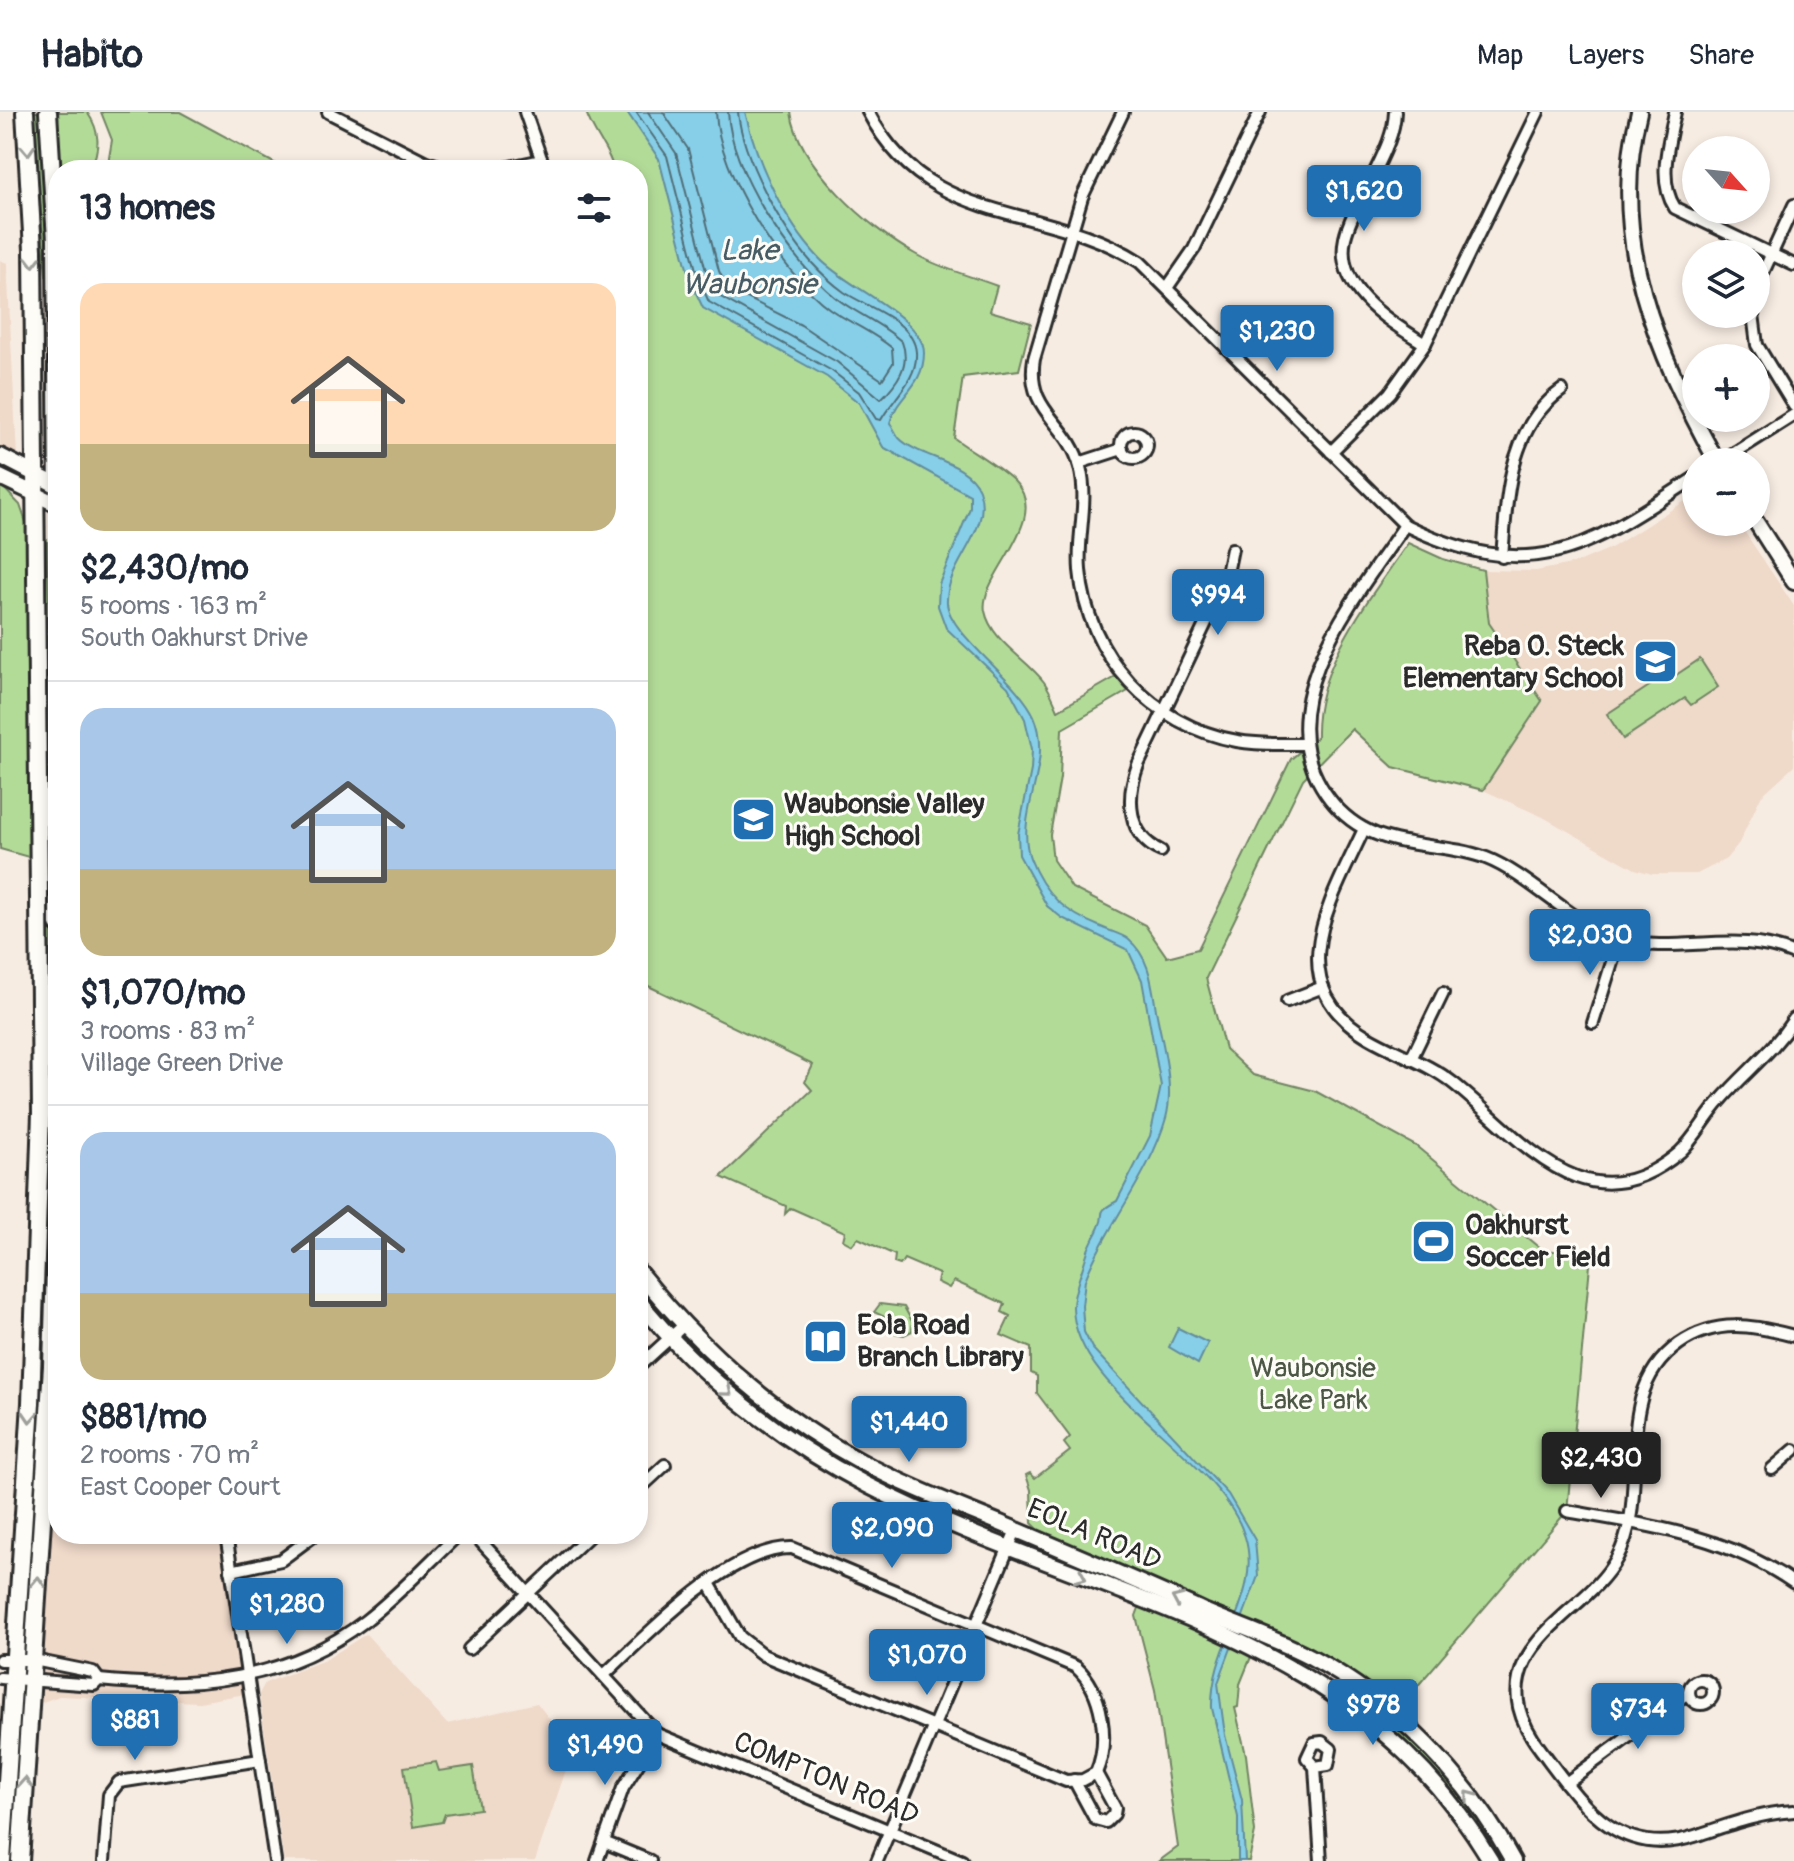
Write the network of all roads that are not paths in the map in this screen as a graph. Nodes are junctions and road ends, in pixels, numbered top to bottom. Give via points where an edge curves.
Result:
1 (25, 112) edge
2 (48, 112) edge
3 (328, 112) edge
4 (525, 112) edge
5 (868, 112) edge
6 (1123, 112) edge
7 (1260, 112) edge
8 (1395, 112) edge
9 (1538, 112) edge
10 (1639, 112) edge
11 (1675, 112) edge
12 (52, 160) edge
13 (422, 160) edge
14 (542, 160) edge
15 (1794, 205) edge
16 (1071, 231) junction
17 (1736, 240) edge
18 (1770, 254) edge
19 (1770, 256) edge
20 (1794, 265) edge
21 (1167, 288) junction
22 (1755, 328) edge
23 (1425, 344) junction
24 (1562, 390) dead end
25 (1794, 406) edge
26 (1794, 415) edge
27 (1711, 448) edge
28 (1741, 448) edge
29 (1122, 449) dead end
30 (1331, 452) junction
31 (0, 456) edge
32 (1079, 463) junction
33 (35, 474) junction
34 (0, 477) edge
35 (48, 481) edge
36 (1682, 486) edge
37 (35, 494) junction
38 (48, 500) edge
39 (1405, 525) junction
40 (1765, 536) edge
41 (1232, 549) dead end
42 (1502, 557) junction
43 (1794, 582) edge
44 (1163, 714) junction
45 (1304, 744) junction
46 (1364, 829) junction
47 (1161, 851) dead end
48 (1619, 940) junction
49 (1794, 954) edge
50 (1323, 987) junction
51 (1443, 993) dead end
52 (1287, 1001) dead end
53 (1794, 1019) edge
54 (1593, 1023) dead end
55 (48, 1030) edge
56 (1411, 1059) junction
57 (48, 1142) edge
58 (648, 1283) edge
59 (648, 1312) edge
60 (684, 1325) junction
61 (1794, 1336) edge
62 (670, 1337) junction
63 (33, 1358) junction
64 (648, 1358) edge
65 (48, 1364) edge
66 (48, 1431) edge
67 (1794, 1450) edge
68 (665, 1465) dead end
69 (1772, 1469) dead end
70 (648, 1481) edge
71 (1567, 1511) dead end
72 (1628, 1522) junction
73 (1016, 1530) junction
74 (227, 1544) edge
75 (303, 1544) edge
76 (448, 1544) edge
77 (483, 1544) edge
78 (580, 1544) edge
79 (1009, 1547) junction
80 (231, 1571) junction
81 (709, 1583) junction
82 (1794, 1583) edge
83 (529, 1592) junction
84 (976, 1623) junction
85 (1218, 1624) junction
86 (1248, 1637) junction
87 (469, 1649) dead end
88 (8, 1660) edge
89 (34, 1660) junction
90 (605, 1674) junction
91 (247, 1677) junction
92 (7, 1679) edge
93 (99, 1680) junction
94 (32, 1681) junction
95 (1689, 1692) dead end
96 (933, 1726) junction
97 (657, 1734) junction
98 (260, 1760) junction
99 (1315, 1767) dead end
100 (1096, 1773) junction
101 (1074, 1780) junction
102 (1566, 1783) junction
103 (1794, 1811) edge
104 (889, 1831) junction
105 (604, 1842) junction
106 (2, 1861) edge
107 (20, 1861) edge
108 (104, 1861) edge
109 (275, 1861) edge
110 (597, 1861) edge
111 (650, 1861) edge
112 (877, 1861) edge
113 (962, 1861) edge
114 (1321, 1861) edge
115 (1491, 1861) edge
116 (1513, 1861) edge

1 -> 33 main road via 33,250
2 - 12 main road
3 - 13 street
4 - 14 street
5 - 16 street via 898,156 929,183 967,202
6 - 16 street
7 - 21 street via 1194,249
8 - 23 street via 1389,141 1345,237 1346,272 1377,310
9 - 23 street
10 - 27 main road via 1629,198 1638,284 1677,389
11 - 17 street via 1666,174 1670,200 1687,216
15 - 18 street
16 - 21 street via 1123,251
16 - 32 street via 1031,379 1041,407
19 - 20 street
21 - 30 street
22 - 25 street via 1757,345
23 - 30 street via 1390,393
24 - 42 street via 1536,415 1512,468
26 - 28 street
29 - 32 street
30 - 39 street
31 - 33 main road
32 - 44 street via 1084,502 1080,568 1088,612 1115,664
33 - 35 main road
33 - 37 main road
34 - 37 main road
36 - 42 street via 1579,547
37 - 38 main road
37 - 55 main road
39 - 42 street via 1462,549
39 - 45 street via 1348,608 1316,675 1307,701
40 - 43 main road
41 - 44 street via 1225,583
44 - 45 street via 1226,739
44 - 47 street via 1135,773 1131,796 1139,836
45 - 46 street via 1327,795
46 - 48 street via 1485,858
46 - 50 street via 1320,929 1317,950
48 - 49 street via 1757,943
48 - 54 street
50 - 52 street
50 - 56 street via 1351,1026
51 - 56 street
53 - 56 street via 1771,1053 1723,1098 1682,1149 1641,1176 1618,1180 1591,1180 1550,1167 1454,1083
57 - 63 main road
58 - 60 main road, EOLA ROAD
59 - 62 main road, EOLA ROAD
60 - 62 street
60 - 73 main road, EOLA ROAD via 767,1400 835,1447
61 - 72 street via 1750,1325 1708,1328 1660,1361 1639,1403
62 - 64 street
62 -> 79 main road, EOLA ROAD via 747,1408 833,1467
63 - 65 main road
63 -> 88 main road
89 -> 66 main road
67 - 69 street
68 - 70 street
71 - 72 street
72 - 82 street via 1726,1545
72 - 102 street via 1611,1567 1532,1650 1520,1674 1516,1694 1527,1731
73 - 79 street
85 -> 73 main road, EOLA ROAD
74 - 80 street
75 - 80 street via 281,1560
76 - 91 street via 357,1627 310,1654
77 - 83 street, COMPTON ROAD
78 - 83 street
79 - 84 street
79 -> 85 main road, EOLA ROAD
80 - 91 street
81 - 84 street via 769,1551 792,1548
81 - 90 street
81 - 96 street via 740,1637 755,1651
83 - 87 street
83 - 90 street, COMPTON ROAD
84 - 96 street
84 - 100 street via 1070,1663 1086,1677 1094,1691 1104,1747
85 - 86 main road, EOLA ROAD
86 - 115 main road, EOLA ROAD via 1389,1734 1442,1790
116 -> 86 main road, EOLA ROAD via 1455,1777 1387,1709 1323,1664
88 - 89 street
88 - 92 main road
89 - 93 street via 93,1672
89 - 94 main road
90 - 97 street, COMPTON ROAD
91 - 93 street via 191,1684
91 - 98 street
92 - 94 street
92 - 106 main road
93 - 94 street via 94,1685
107 -> 94 main road
95 - 102 street
96 - 101 street
96 - 104 street
97 - 104 street, COMPTON ROAD
97 - 105 street via 623,1788
98 - 108 street via 119,1782 109,1795
98 - 109 street
99 - 114 street
100 - 101 street
100 - 101 street via 1115,1808 1106,1822 1095,1819
102 - 103 street via 1604,1824 1651,1842 1691,1838 1745,1819
104 - 112 street
104 - 113 street, COMPTON ROAD
105 - 110 street
105 - 111 street

